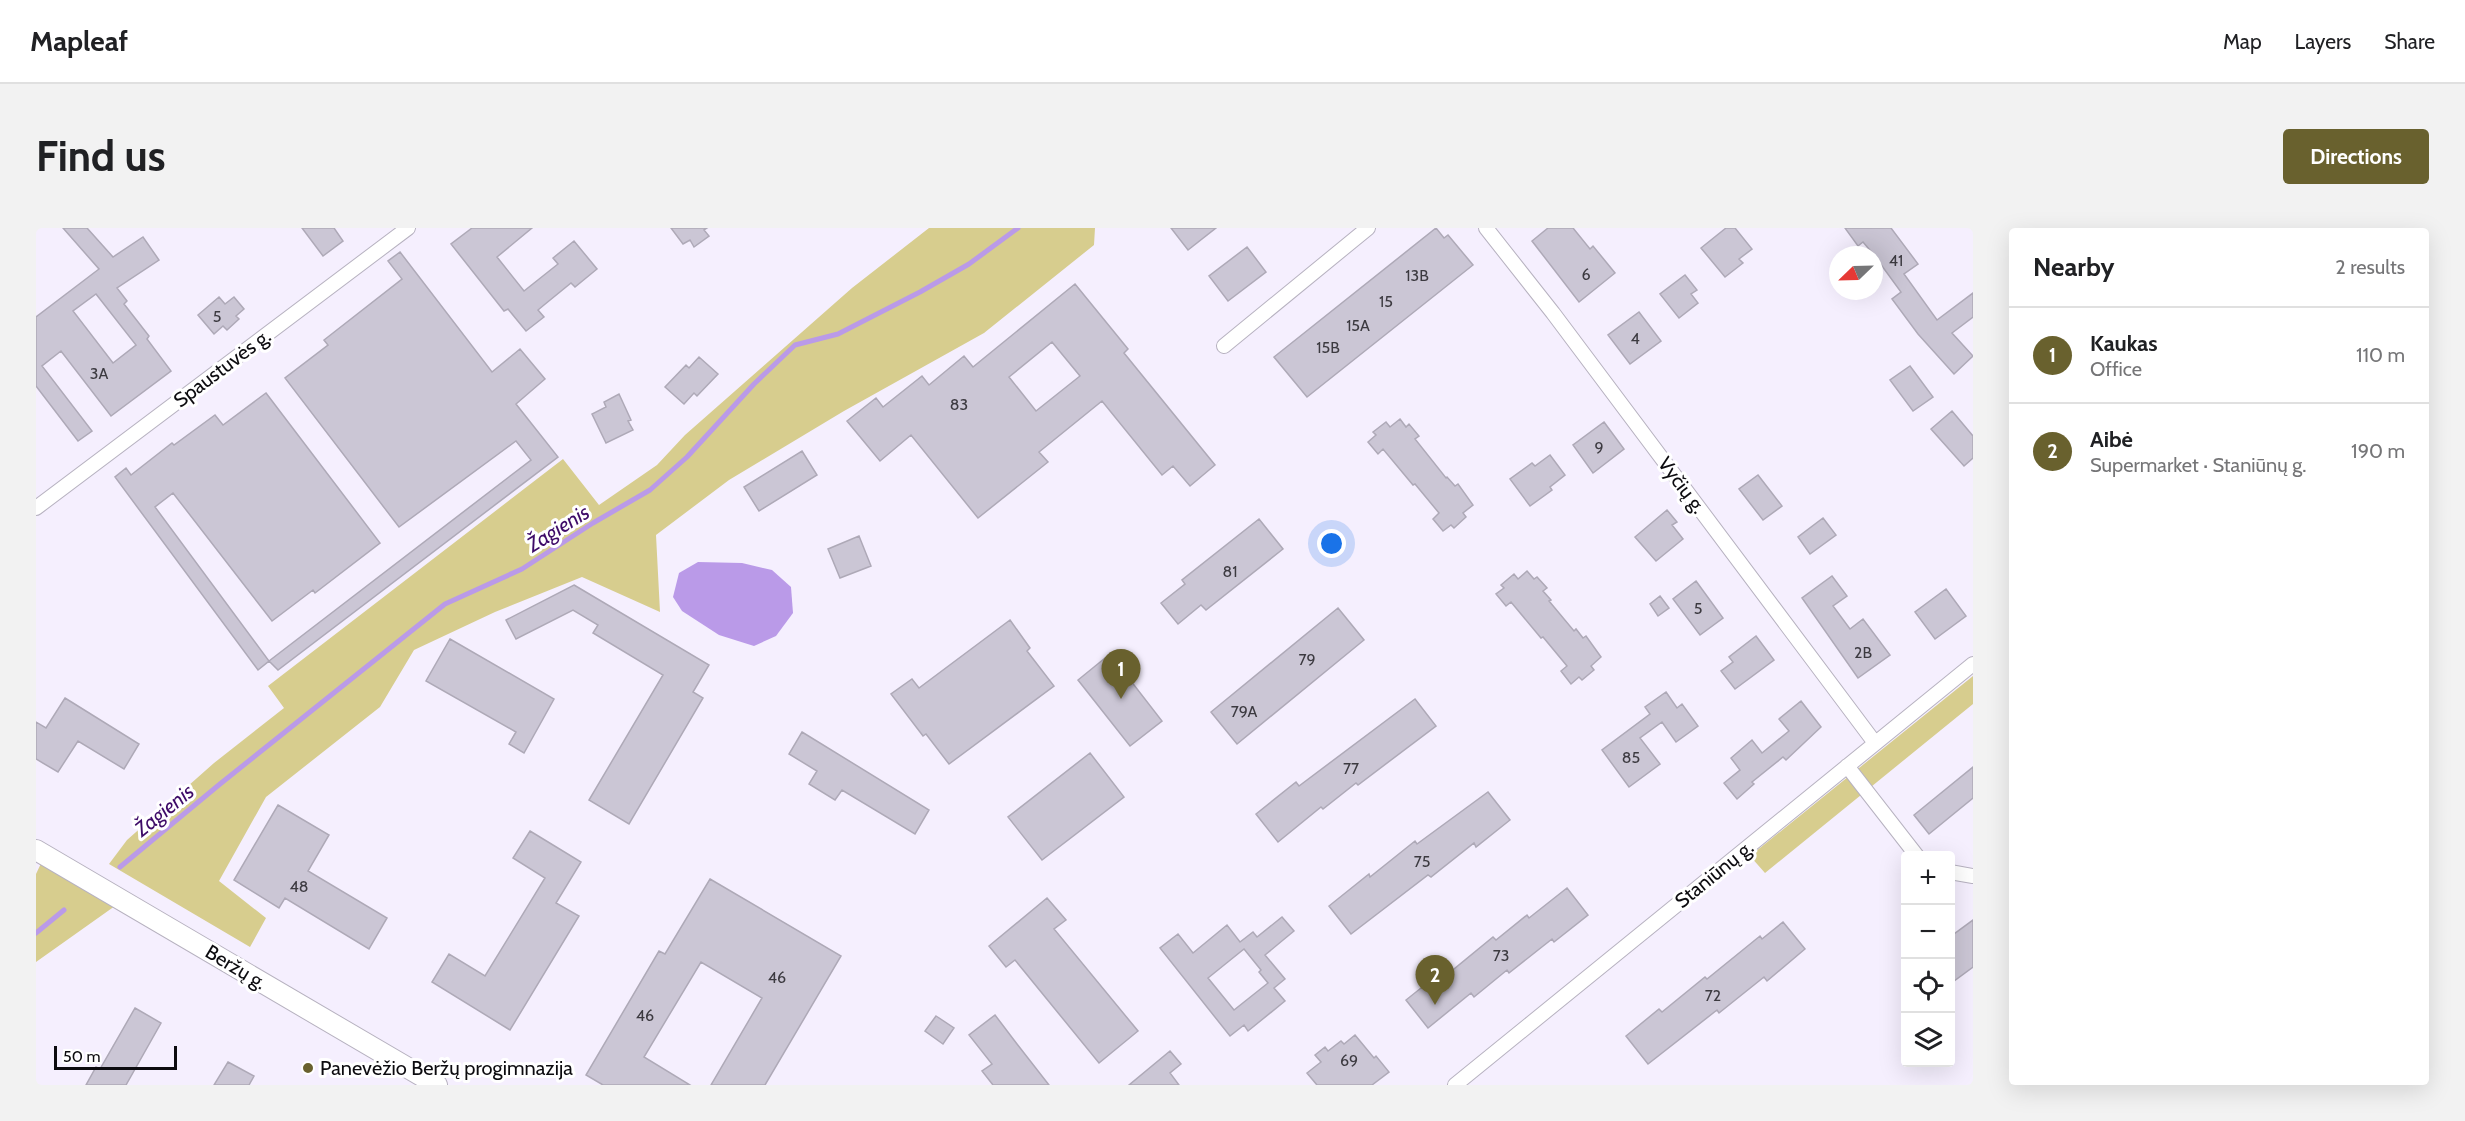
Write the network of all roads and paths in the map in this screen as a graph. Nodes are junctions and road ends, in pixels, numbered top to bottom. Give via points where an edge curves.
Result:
1 (408, 228) edge
2 (1368, 228) edge
3 (1486, 228) edge
4 (1224, 346) dead end
5 (36, 508) edge
6 (1973, 664) edge
7 (1875, 743) junction
8 (1847, 766) junction
9 (36, 850) edge
10 (1914, 851) edge
11 (1955, 873) edge
12 (1973, 876) edge
13 (437, 1085) edge
14 (1455, 1085) edge

1 - 5 street, Spaustuvės g.
2 - 4 street
3 - 7 street, Vyčių g.
6 - 7 street, Staniūnų g.
7 - 8 street, Staniūnų g.
8 - 10 street
8 - 14 street, Staniūnų g.
9 - 13 main road, Beržų g.
11 - 12 street

